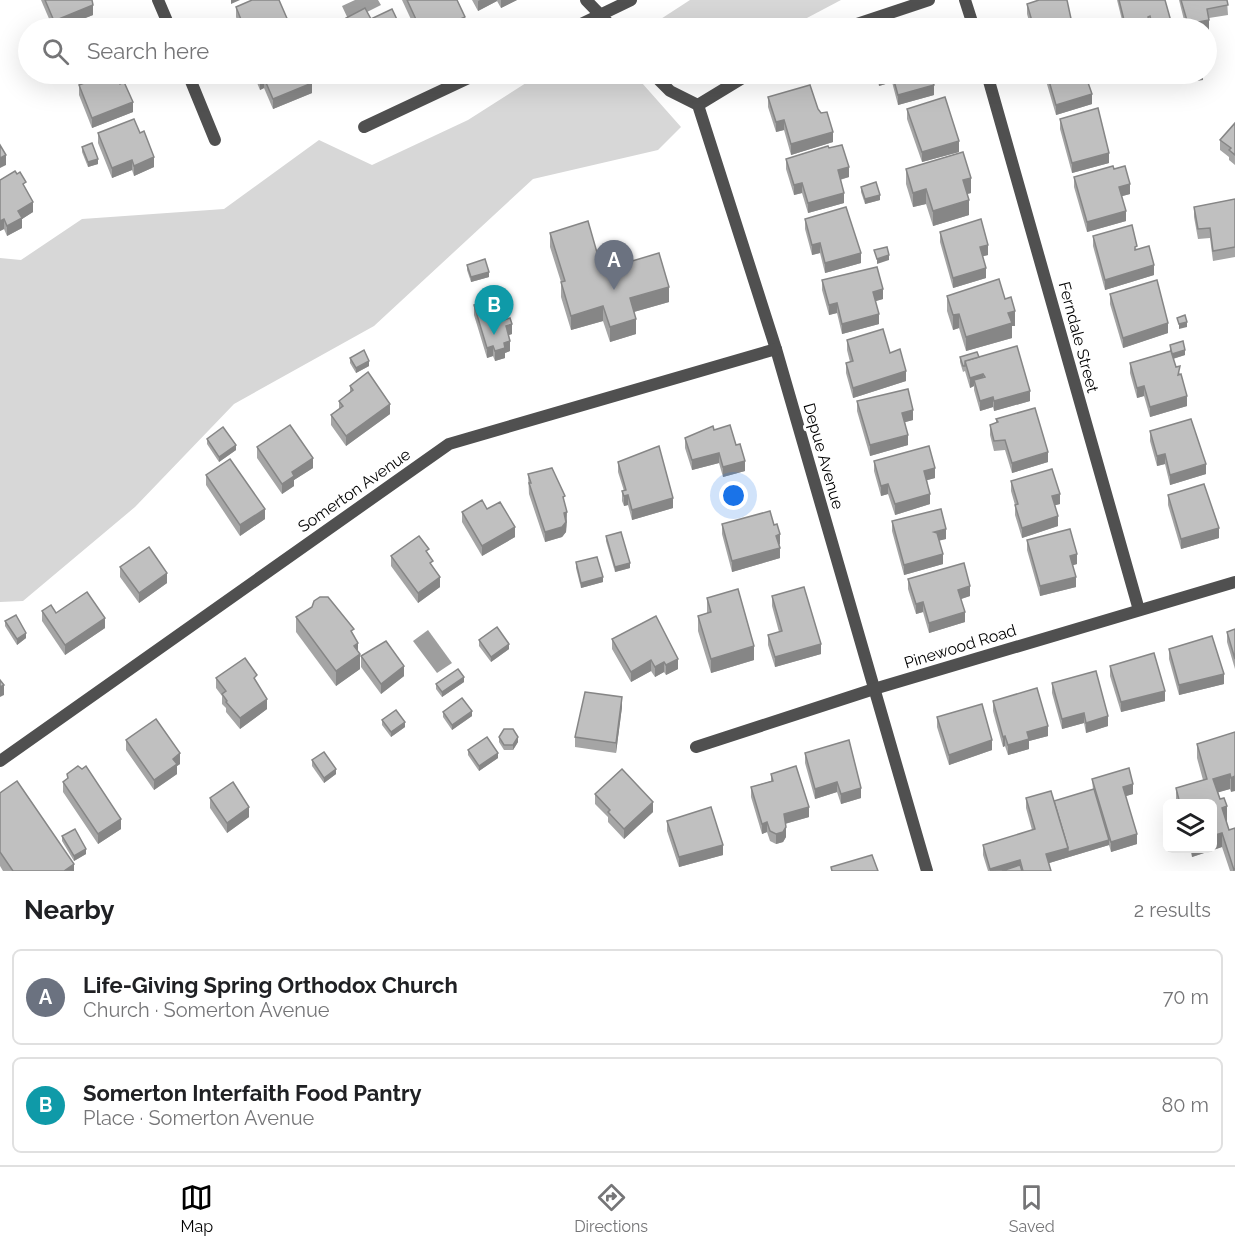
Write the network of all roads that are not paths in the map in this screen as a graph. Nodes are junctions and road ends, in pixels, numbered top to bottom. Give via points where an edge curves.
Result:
1 (158, 0) edge
2 (586, 0) edge
3 (632, 0) edge
4 (929, 0) edge
5 (965, 0) edge
6 (601, 15) junction
7 (166, 18) edge
8 (595, 18) edge
9 (604, 18) edge
10 (875, 18) edge
11 (971, 18) edge
12 (192, 84) edge
13 (456, 84) edge
14 (663, 84) edge
15 (733, 84) edge
16 (990, 84) edge
17 (698, 105) junction
18 (364, 127) dead end
19 (215, 140) dead end
20 (776, 349) junction
21 (1235, 582) edge
22 (1139, 610) junction
23 (874, 689) junction
24 (696, 747) dead end
25 (0, 761) edge
26 (927, 871) edge

1 - 7 street
2 - 6 street
3 - 6 street
4 - 10 street
5 - 11 street
6 - 8 street
6 - 9 street
12 - 19 street
13 - 18 street
14 - 17 street
15 - 17 street
16 - 22 street, Ferndale Street
17 - 20 street, Depue Avenue
20 - 23 street, Depue Avenue
20 - 25 street, Somerton Avenue via 449,444
21 - 22 street, Pinewood Road
22 - 23 street, Pinewood Road
23 - 24 street, Pinewood Road
23 - 26 street, Depue Avenue

